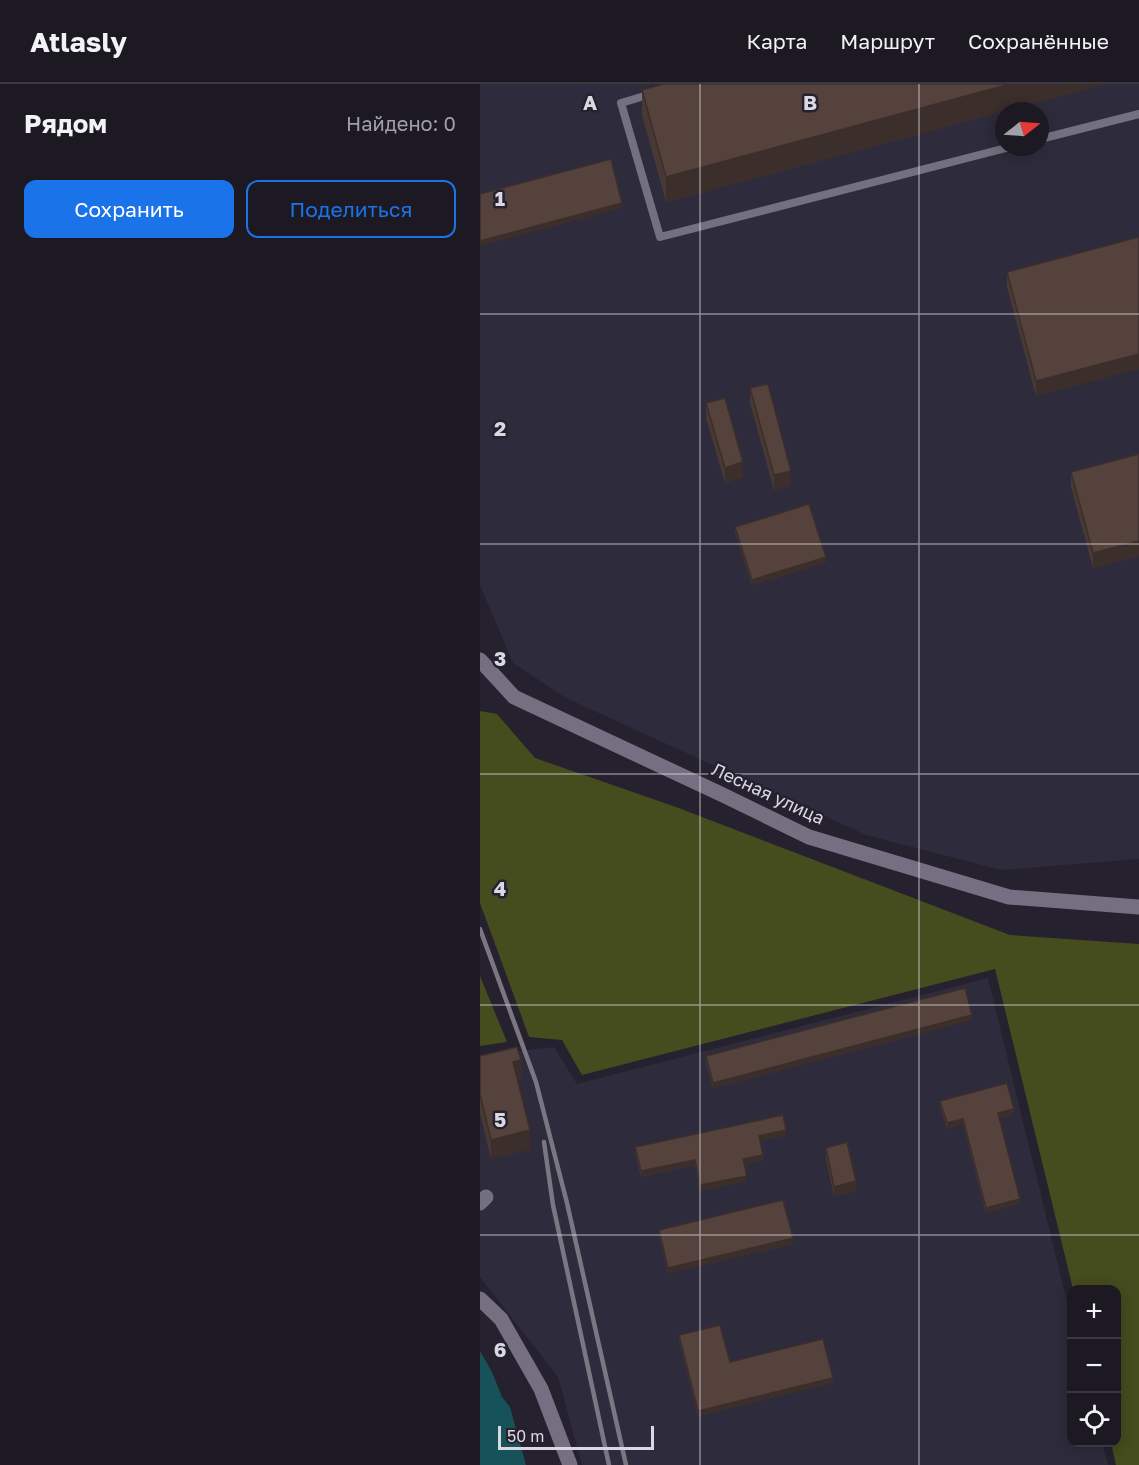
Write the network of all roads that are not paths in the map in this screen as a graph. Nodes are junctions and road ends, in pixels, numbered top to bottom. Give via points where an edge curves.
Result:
1 (664, 90) edge
2 (1139, 114) edge
3 (1049, 137) edge
4 (995, 151) edge
5 (480, 660) edge
6 (1139, 907) edge
7 (480, 1299) edge
8 (570, 1465) edge

1 - 4 lane via 621,103 660,237
2 - 3 lane
5 - 6 street, Лесная улица via 514,697 809,837 1009,897
7 - 8 street via 501,1319 541,1389

